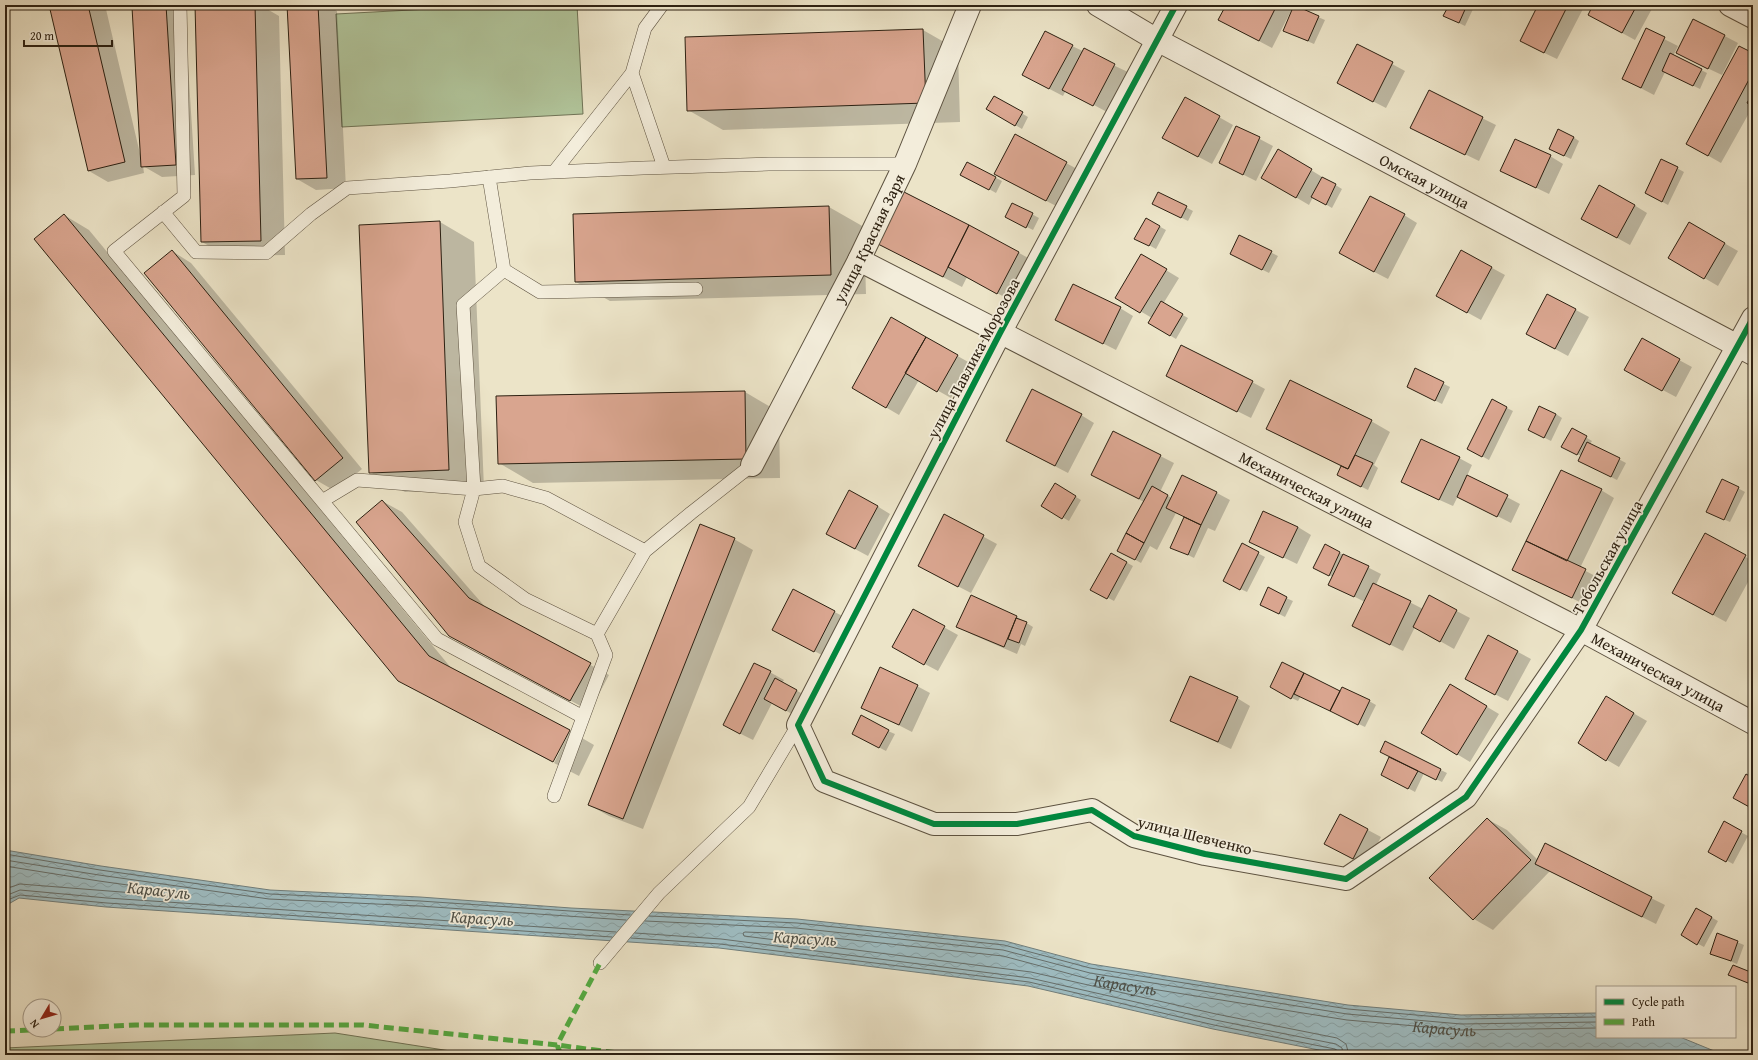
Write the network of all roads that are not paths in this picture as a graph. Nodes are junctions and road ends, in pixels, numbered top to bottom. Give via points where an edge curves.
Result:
1 (180, 5) edge
2 (662, 5) edge
3 (970, 5) edge
4 (1098, 5) edge
5 (1176, 5) edge
6 (1730, 5) edge
7 (1753, 17) edge
8 (1157, 40) junction
9 (632, 73) junction
10 (905, 164) junction
11 (664, 167) junction
12 (554, 172) junction
13 (489, 177) junction
14 (163, 212) junction
15 (858, 260) junction
16 (504, 270) junction
17 (696, 289) dead end
18 (1753, 318) edge
19 (1000, 333) junction
20 (1746, 350) edge
21 (752, 465) joint
22 (474, 489) junction
23 (322, 501) junction
24 (645, 552) junction
25 (1581, 630) junction
26 (597, 634) junction
27 (583, 717) junction
28 (1753, 723) edge
29 (798, 725) junction
30 (554, 796) dead end
31 (1466, 797) joint
32 (600, 963) dead end

1 - 14 lane via 184,196
2 - 9 lane via 645,28
3 - 10 street, улица Красная Заря
4 - 8 street, Омская улица
5 - 8 street, улица Павлика Морозова
6 - 7 street
8 - 19 street, улица Павлика Морозова
8 - 20 street, Омская улица
9 - 11 lane
9 - 12 lane
10 - 11 lane
10 - 15 street, улица Красная Заря
11 - 12 lane
12 - 13 lane
13 - 14 lane via 347,188 266,253 196,252
13 - 16 lane
14 - 23 lane via 114,251
15 - 19 street, Механическая улица
15 - 21 street, улица Красная Заря
16 - 17 lane via 540,292
16 - 22 lane via 463,305
18 - 20 street, Тобольская улица
19 - 25 street, Механическая улица
19 - 29 street, улица Павлика Морозова
20 - 25 street, Тобольская улица
21 - 24 lane
22 - 23 lane via 357,480
22 - 24 lane via 503,486 546,498
22 - 26 lane via 465,522 479,566 525,600
23 - 27 lane via 437,639
24 - 26 lane
25 - 28 street, Механическая улица
25 - 31 street, Тобольская улица
26 - 27 lane via 606,655
27 - 30 lane
29 - 31 street, улица Шевченко via 824,781 934,824 1016,824 1092,810 1134,836 1205,854 1346,879
29 - 32 lane via 749,807 660,893

